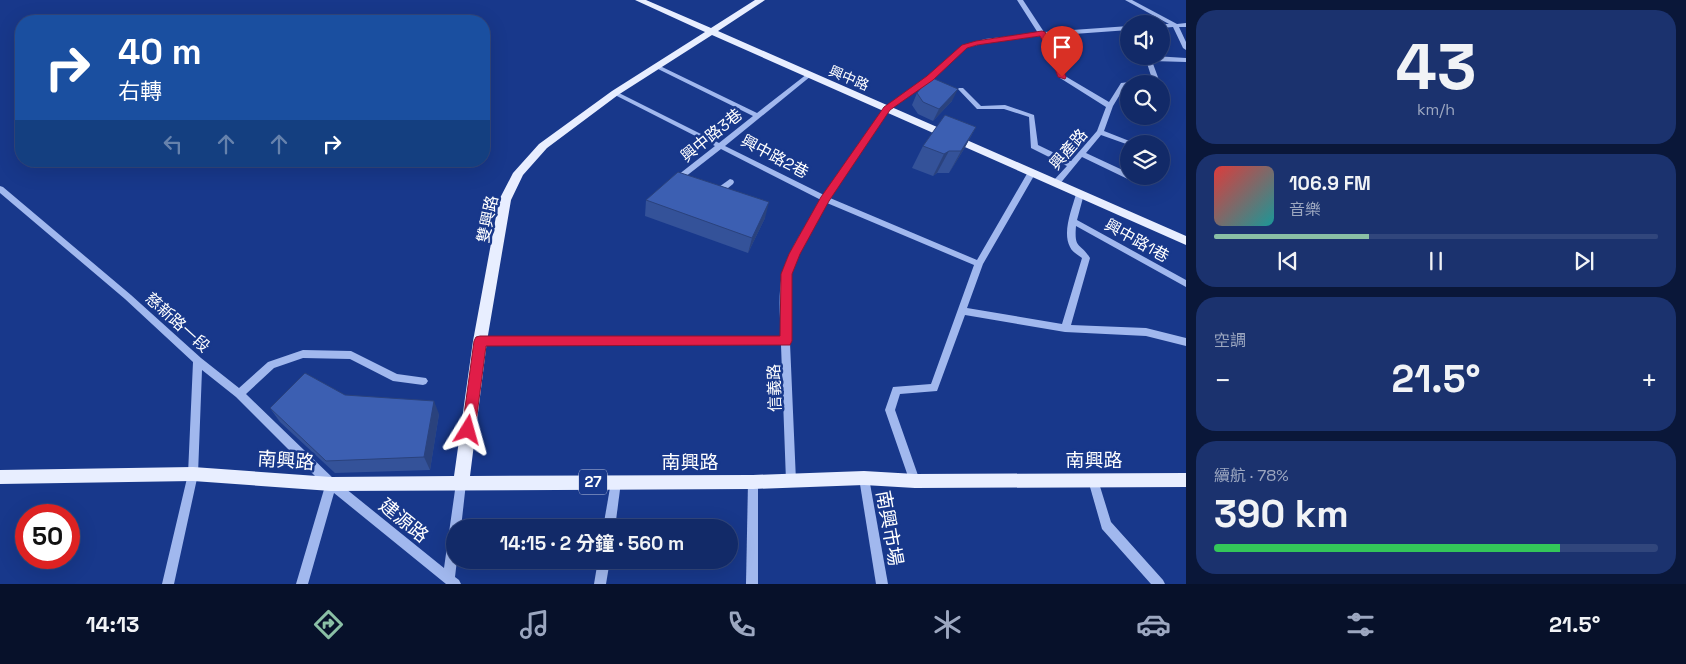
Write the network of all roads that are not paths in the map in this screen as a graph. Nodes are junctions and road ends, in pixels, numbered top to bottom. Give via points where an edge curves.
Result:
1 (639, 0) edge
2 (761, 0) edge
3 (1020, 0) edge
4 (1128, 0) edge
5 (1170, 25) edge
6 (1175, 25) junction
7 (1186, 25) edge
8 (1120, 29) edge
9 (713, 32) junction
10 (1042, 34) junction
11 (1186, 48) edge
12 (1186, 60) edge
13 (656, 66) junction
14 (809, 75) junction
15 (1154, 75) edge
16 (961, 88) dead end
17 (1120, 89) edge
18 (615, 93) junction
19 (1110, 106) junction
20 (887, 108) junction
21 (757, 116) junction
22 (1100, 132) junction
23 (1120, 139) edge
24 (721, 145) junction
25 (1082, 154) junction
26 (1072, 165) junction
27 (1120, 172) edge
28 (1031, 174) junction
29 (730, 182) dead end
30 (1056, 183) junction
31 (695, 188) edge
32 (0, 189) edge
33 (704, 191) edge
34 (1080, 194) junction
35 (825, 199) junction
36 (1073, 221) junction
37 (1186, 241) edge
38 (979, 264) junction
39 (1186, 284) edge
40 (962, 310) junction
41 (1065, 328) junction
42 (480, 341) junction
43 (786, 341) junction
44 (1186, 342) edge
45 (198, 361) junction
46 (423, 381) dead end
47 (239, 394) junction
48 (194, 474) junction
49 (0, 477) edge
50 (864, 478) junction
51 (1093, 480) junction
52 (1186, 480) edge
53 (791, 481) junction
54 (915, 481) junction
55 (616, 482) junction
56 (753, 482) junction
57 (461, 483) junction
58 (331, 484) junction
59 (456, 519) edge
60 (610, 519) edge
61 (602, 569) edge
62 (452, 581) edge
63 (168, 584) edge
64 (302, 584) edge
65 (600, 584) edge
66 (752, 584) edge
67 (882, 584) edge
68 (1159, 584) edge

1 - 9 main road, 興中路
2 - 9 main road, 雙興路
3 - 10 street
4 - 6 street
5 - 6 street
6 - 7 street
6 - 11 street
8 - 10 street, 信義路
9 - 13 main road, 雙興路
9 - 14 main road, 興中路
10 - 19 street via 1062,77
10 - 20 street, 信義路 via 964,47 930,78
12 - 15 street via 1149,60
13 - 18 main road, 雙興路
13 - 21 street, 興中路3巷
14 - 20 main road, 興中路
14 - 21 street, 興中路3巷
16 - 26 street via 979,108 1004,107 1032,116 1034,146
17 - 19 street, 興產路
18 - 24 street, 興中路2巷
18 - 42 main road, 雙興路 via 543,146 518,173 506,200
19 - 22 street, 興產路
20 - 28 main road, 興中路
20 - 35 street, 信義路
21 - 24 street, 興中路3巷
22 - 23 street
22 - 25 street, 興產路
24 - 31 street, 興中路3巷 via 681,177
24 - 35 street, 興中路2巷
25 - 26 street, 興產路
25 - 27 street
26 - 30 street, 興產路
28 - 30 main road, 興中路
28 - 38 street
29 - 33 street via 718,193
30 - 34 main road, 興中路
32 - 45 street, 慈新路一段
34 - 36 street
34 - 37 main road, 興中路
35 - 38 street, 興中路2巷
35 - 43 street, 信義路 via 786,274
36 - 39 street, 興中路1巷
36 - 41 street via 1071,240 1086,258
38 - 40 street
40 - 41 street
40 - 54 street via 934,388 896,390 890,410
41 - 44 street via 1146,332
42 - 43 street
42 - 57 main road, 雙興路
43 - 53 street, 信義路
45 - 47 street, 慈新路一段
45 - 48 street
46 - 47 street via 396,378 351,355 303,354 271,365
47 - 58 street, 慈新路一段
48 - 49 main road, 南興路 / 27
48 - 58 main road, 南興路 / 27
48 - 63 street
50 - 53 main road, 南興路 / 27
50 - 54 main road, 南興路 / 27
50 - 67 street, 南興市場
51 - 52 main road, 南興路 / 27
51 - 54 main road, 南興路 / 27
51 - 68 street via 1106,526
53 - 56 main road, 南興路 / 27
55 - 56 main road, 南興路 / 27
55 - 57 main road, 南興路 / 27
55 - 60 street
56 - 66 street
57 - 58 main road, 南興路 / 27
57 - 59 street
58 - 62 street, 建源路
58 - 64 street
61 - 65 lane

